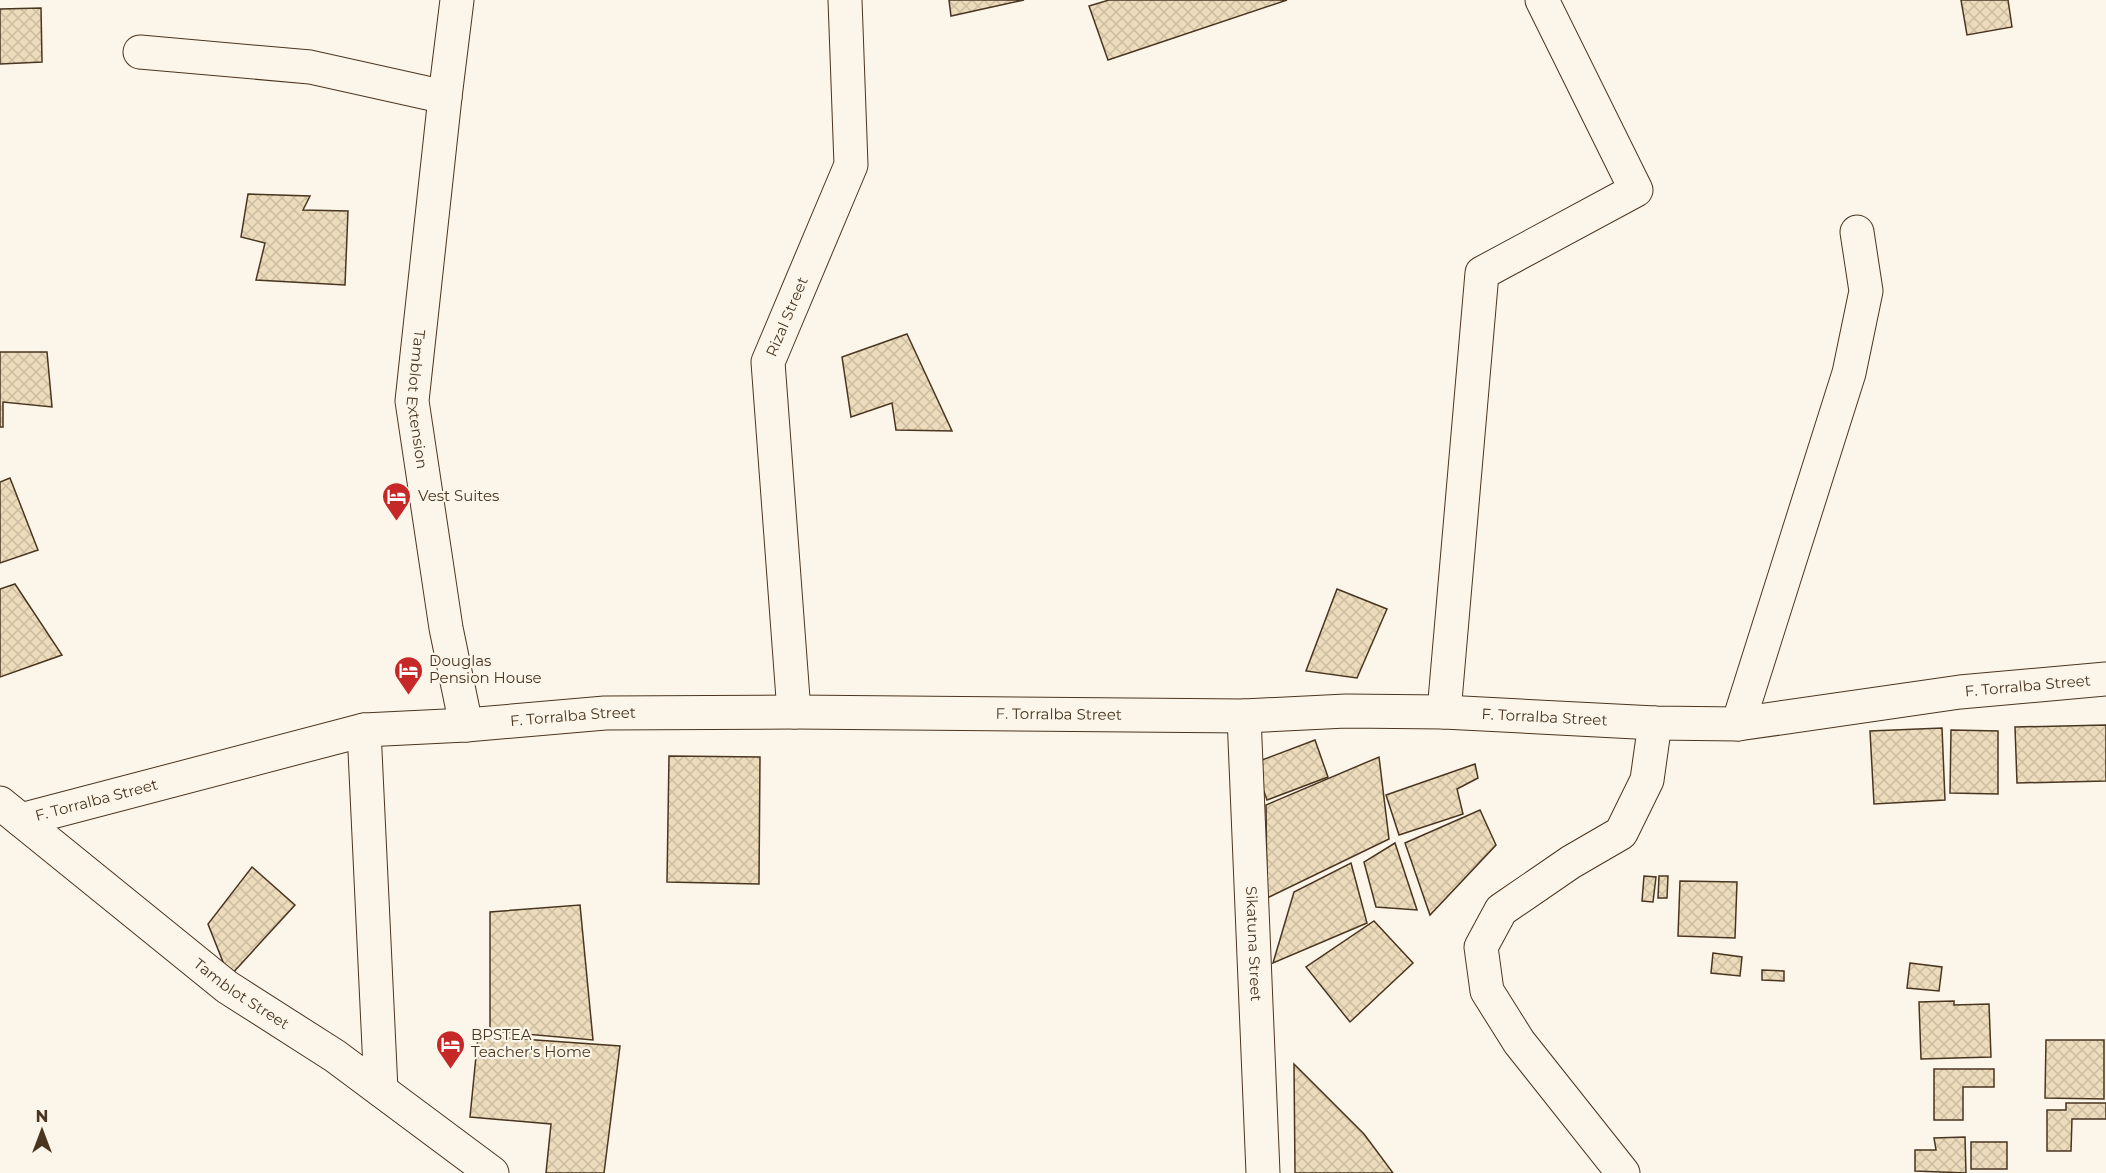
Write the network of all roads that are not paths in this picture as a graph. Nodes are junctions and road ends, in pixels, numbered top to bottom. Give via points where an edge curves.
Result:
1 (458, 0) edge
2 (845, 0) edge
3 (1542, 0) edge
4 (140, 52) dead end
5 (445, 97) junction
6 (1857, 232) dead end
7 (2106, 679) edge
8 (794, 712) junction
9 (1444, 712) junction
10 (1244, 716) junction
11 (1655, 723) junction
12 (1738, 724) junction
13 (466, 725) junction
14 (364, 730) junction
15 (10, 812) edge
16 (381, 1090) junction
17 (492, 1173) edge
18 (1263, 1173) edge
19 (1623, 1173) edge

1 - 5 street, Tamblot Extension
2 - 8 street, Rizal Street via 850,165 768,362
3 - 9 street via 1636,190 1482,273
4 - 5 street via 310,67
5 - 13 street, Tamblot Extension via 412,401 446,628
6 - 12 street via 1866,291 1849,373
7 - 12 street, F. Torralba Street via 1960,692
8 - 10 street, F. Torralba Street
8 - 13 street, F. Torralba Street via 605,713
9 - 10 street, F. Torralba Street
9 - 11 street, F. Torralba Street
10 - 18 street, Sikatuna Street
11 - 12 street, F. Torralba Street
11 - 19 street via 1647,780 1621,833 1501,910 1481,947 1487,991 1519,1042
13 - 14 street, F. Torralba Street
14 - 15 street, F. Torralba Street
14 - 16 street
15 - 16 street, Tamblot Street via 227,987
16 - 17 street, Tamblot Street

